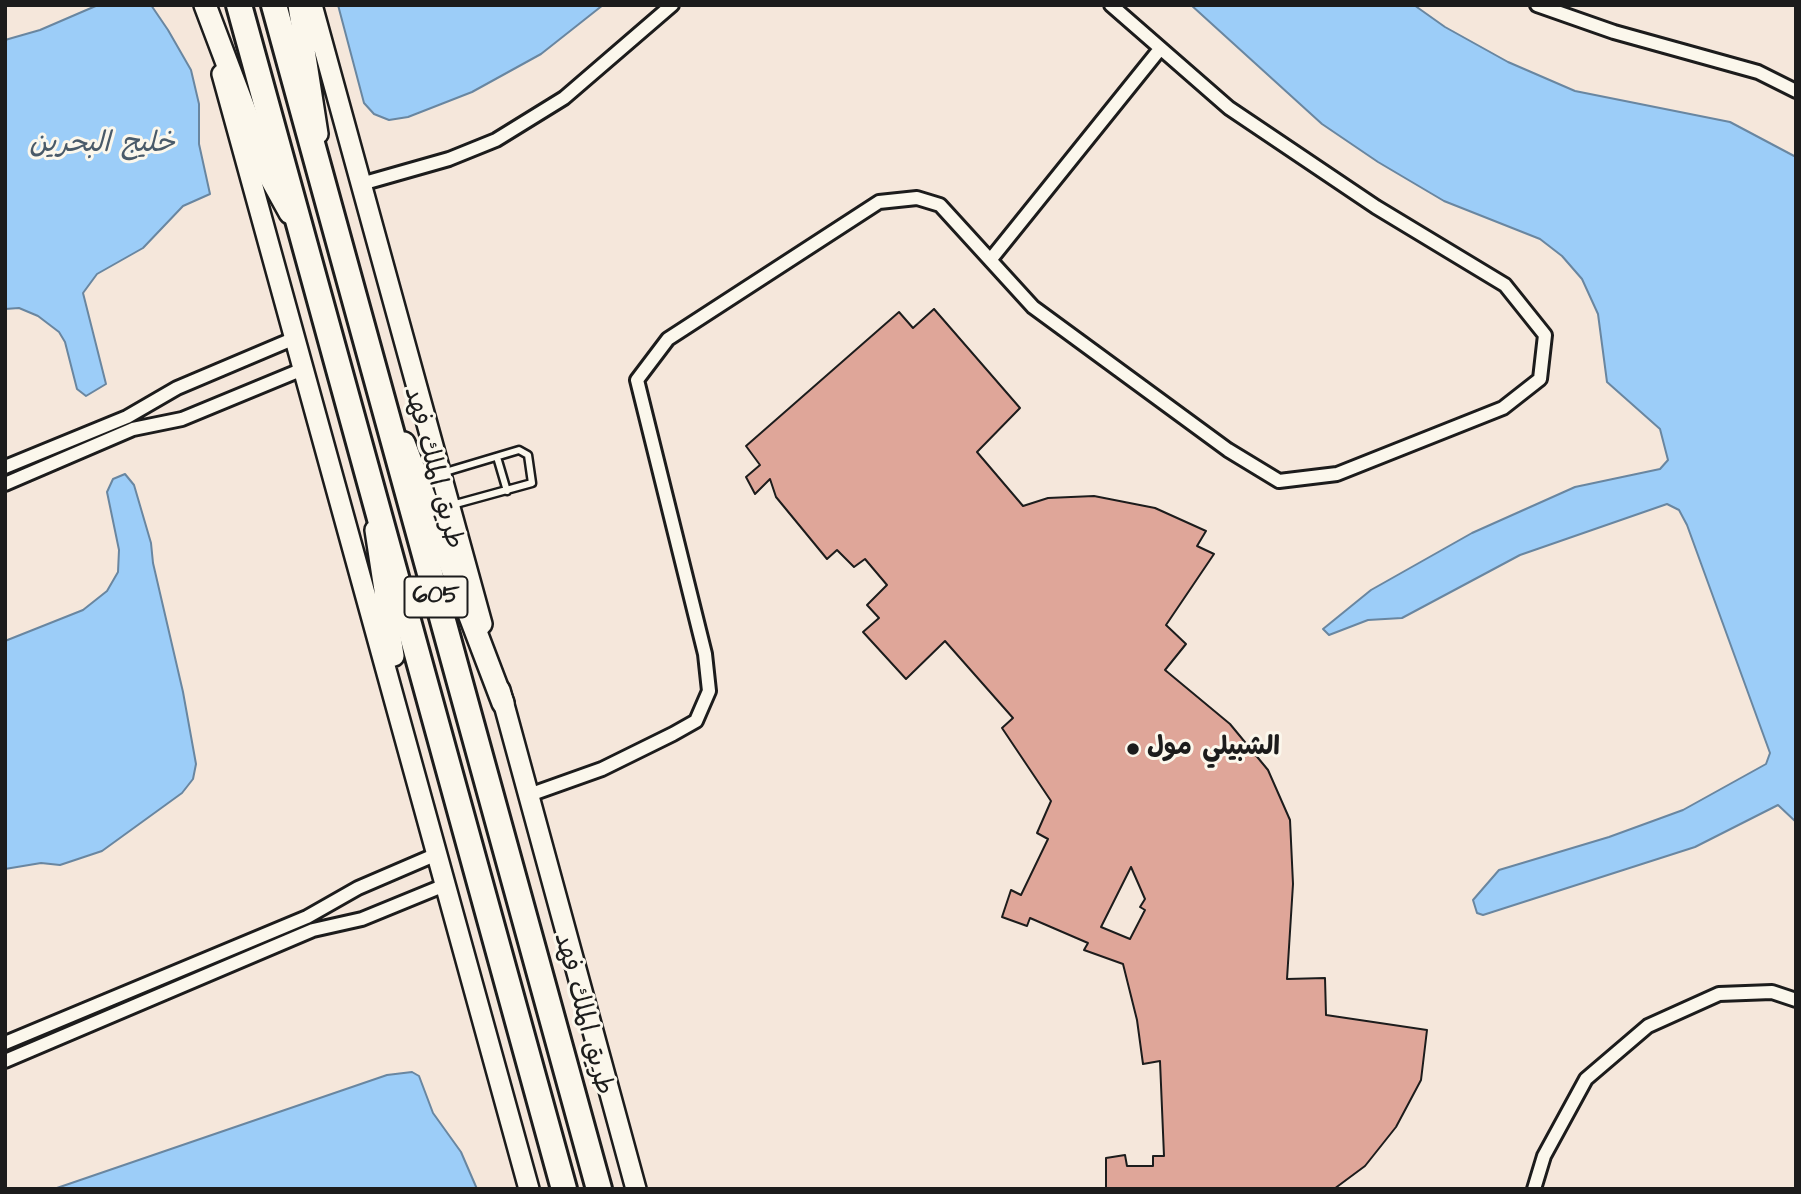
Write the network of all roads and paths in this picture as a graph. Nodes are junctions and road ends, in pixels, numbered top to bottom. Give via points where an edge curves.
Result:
1 (204, 5) edge
2 (239, 5) edge
3 (274, 5) edge
4 (298, 5) edge
5 (312, 5) edge
6 (672, 5) edge
7 (1111, 5) edge
8 (1543, 7) edge
9 (1160, 49) junction
10 (1796, 91) edge
11 (361, 184) junction
12 (325, 190) junction
13 (302, 233) junction
14 (991, 259) junction
15 (295, 338) junction
16 (369, 351) junction
17 (303, 369) junction
18 (497, 457) junction
19 (5, 467) edge
20 (440, 473) junction
21 (370, 481) junction
22 (5, 484) edge
23 (507, 491) junction
24 (449, 506) junction
25 (503, 703) junction
26 (415, 776) junction
27 (529, 795) junction
28 (437, 854) junction
29 (445, 885) junction
30 (1796, 1000) edge
31 (5, 1043) edge
32 (5, 1061) edge
33 (528, 1189) edge
34 (564, 1189) edge
35 (599, 1189) edge
36 (636, 1189) edge
37 (1534, 1189) edge

1 - 13 main road via 270,177
1 - 15 main road
2 - 13 highway, 605
3 - 12 highway, طريق الملك فهد / 605
4 - 12 main road
5 - 11 main road
6 - 11 street via 564,99 496,140 449,159
7 - 9 street
8 - 10 street via 1758,72
9 - 14 street
9 - 14 street via 1229,108 1376,207 1505,285 1545,335 1540,379 1503,408 1350,469 1279,481 1227,450 1033,307
11 - 20 main road
12 - 16 highway, طريق الملك فهد / 605
13 - 21 highway, 605
14 - 27 street via 940,205 917,198 879,202 668,339 637,380 705,654 709,691 696,721 602,769
15 - 17 main road
15 - 19 street via 177,388 127,417
16 - 25 main road
16 - 35 highway, طريق الملك فهد / 605
17 - 22 street via 182,419 133,429
17 - 26 main road
18 - 20 lane
18 - 23 lane
18 - 23 lane via 519,450 528,455 532,483
20 - 24 main road
21 - 26 main road via 380,579
21 - 34 highway, 605
23 - 24 lane
24 - 25 main road
25 - 27 main road
26 - 28 main road
27 - 36 main road
28 - 29 main road
28 - 31 street via 358,888 307,917
29 - 32 street via 362,919 313,930
29 - 33 main road
30 - 37 street via 1772,992 1719,994 1648,1026 1586,1079 1544,1156

